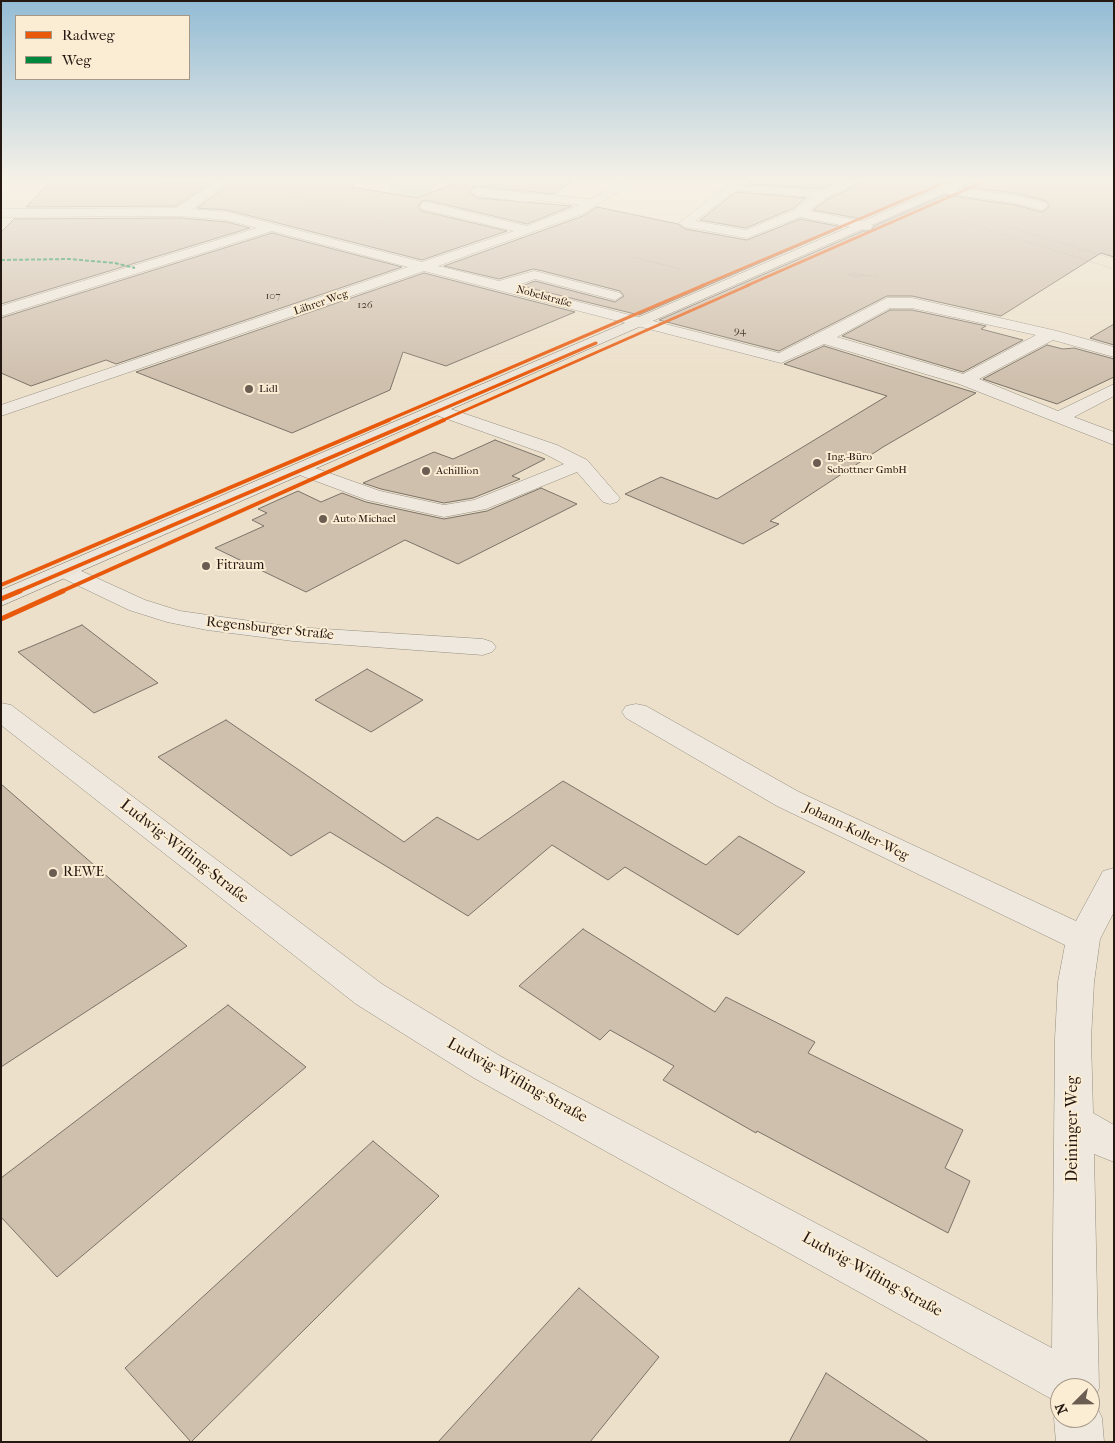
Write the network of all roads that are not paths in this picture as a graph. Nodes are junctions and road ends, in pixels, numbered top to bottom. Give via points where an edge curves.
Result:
1 (205, 247) edge
2 (353, 247) edge
3 (480, 247) edge
4 (817, 247) edge
5 (426, 267) junction
6 (500, 286) junction
7 (585, 308) junction
8 (1, 310) edge
9 (644, 322) junction
10 (1051, 334) junction
11 (823, 338) junction
12 (1114, 352) edge
13 (965, 380) junction
14 (1114, 389) edge
15 (439, 410) junction
16 (1, 411) edge
17 (1060, 417) junction
18 (1114, 439) edge
19 (580, 464) junction
20 (301, 469) junction
21 (610, 498) dead end
22 (66, 571) junction
23 (1, 599) edge
24 (483, 646) dead end
25 (1, 711) edge
26 (636, 712) dead end
27 (1114, 879) edge
28 (1083, 939) junction
29 (1073, 1122) junction
30 (1114, 1145) edge
31 (1076, 1378) edge
32 (1050, 1382) edge
33 (1079, 1428) edge
34 (1080, 1442) edge

1 - 8 street
2 - 5 street, Nobelstraße
3 - 5 street, Lährer Weg
4 - 9 main road
5 - 6 street, Nobelstraße
5 - 16 street, Lährer Weg
6 - 7 street, Nobelstraße
6 - 7 street via 534,275 615,296
7 - 9 street, Nobelstraße
9 - 11 street, Nobelstraße via 781,358
9 - 15 main road
10 - 11 street, Nobelstraße via 912,303 887,303
10 - 12 street, Nobelstraße
10 - 13 street
11 - 13 street
13 - 17 street
14 - 17 street
15 - 19 street via 550,449
15 - 20 main road
17 - 18 street
19 - 20 street via 479,505 444,511 374,496
19 - 21 street
20 - 22 main road
22 - 23 main road
22 - 24 street, Regensburger Straße via 137,605 207,623 293,634
25 - 32 street, Ludwig-Wifling-Straße via 368,994 487,1066
26 - 28 street, Johann-Koller-Weg via 788,799
27 - 28 street, Deininger Weg
28 - 29 street, Deininger Weg via 1076,982
29 - 30 street
29 - 31 street, Deininger Weg
33 - 34 street, Deininger Weg

